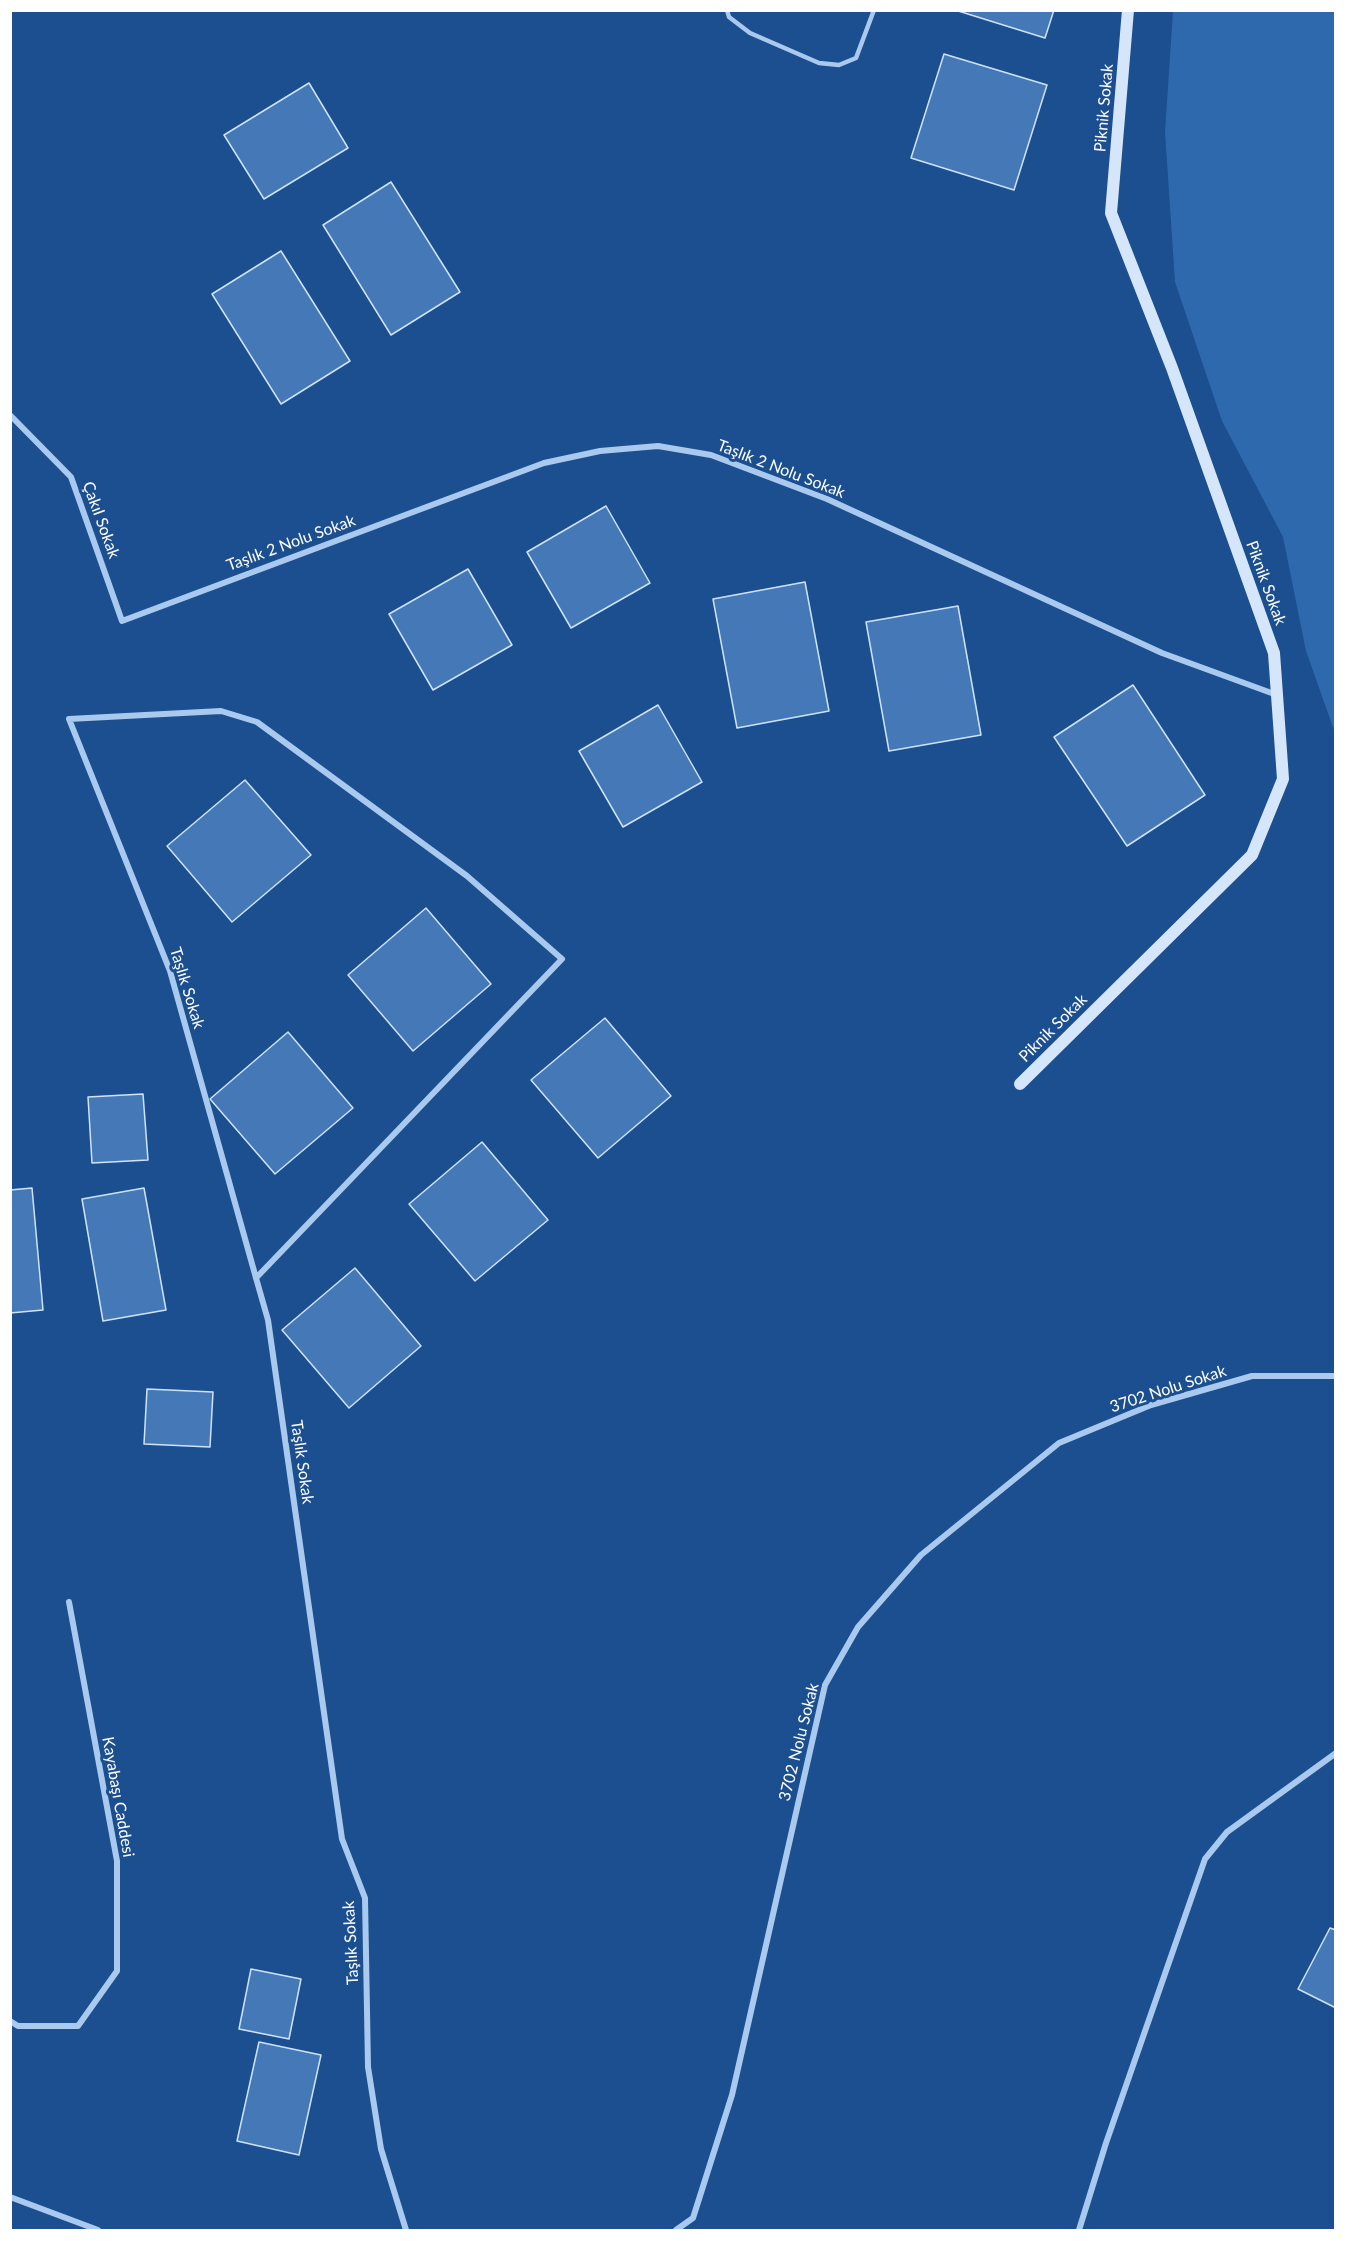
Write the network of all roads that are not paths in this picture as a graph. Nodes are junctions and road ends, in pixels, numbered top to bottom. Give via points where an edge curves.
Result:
1 (727, 10) edge
2 (874, 10) edge
3 (1128, 10) edge
4 (10, 415) edge
5 (122, 621) joint
6 (1277, 695) junction
7 (1020, 1084) dead end
8 (256, 1278) junction
9 (1335, 1376) edge
10 (69, 1602) dead end
11 (1335, 1754) edge
12 (10, 2021) edge
13 (10, 2197) edge
14 (98, 2230) edge
15 (406, 2230) edge
16 (676, 2230) edge
17 (1079, 2230) edge

1 - 2 lane via 729,17 750,33 819,63 838,65 856,58
3 - 6 street, Piknik Sokak via 1112,213 1274,653
4 - 5 street, Çakıl Sokak via 71,477
5 - 6 street, Taşlık 2 Nolu Sokak via 544,463 600,451 658,446 711,455 827,499 1162,653
6 - 7 street, Piknik Sokak via 1283,779 1252,855
8 - 8 street, Taşlık Sokak via 561,959 467,876 257,722 221,711 69,719 170,971
8 - 15 street, Taşlık Sokak via 268,1320 342,1839 365,1898 368,2067 381,2149
9 - 16 street, 3702 Nolu Sokak via 1252,1376 1151,1405 1059,1443 921,1556 858,1627 825,1685 732,2095 693,2218
10 - 12 street, Kayabaşı Caddesi via 117,1861 117,1971 78,2026 18,2026
11 - 17 street via 1227,1832 1205,1859
13 - 14 street

